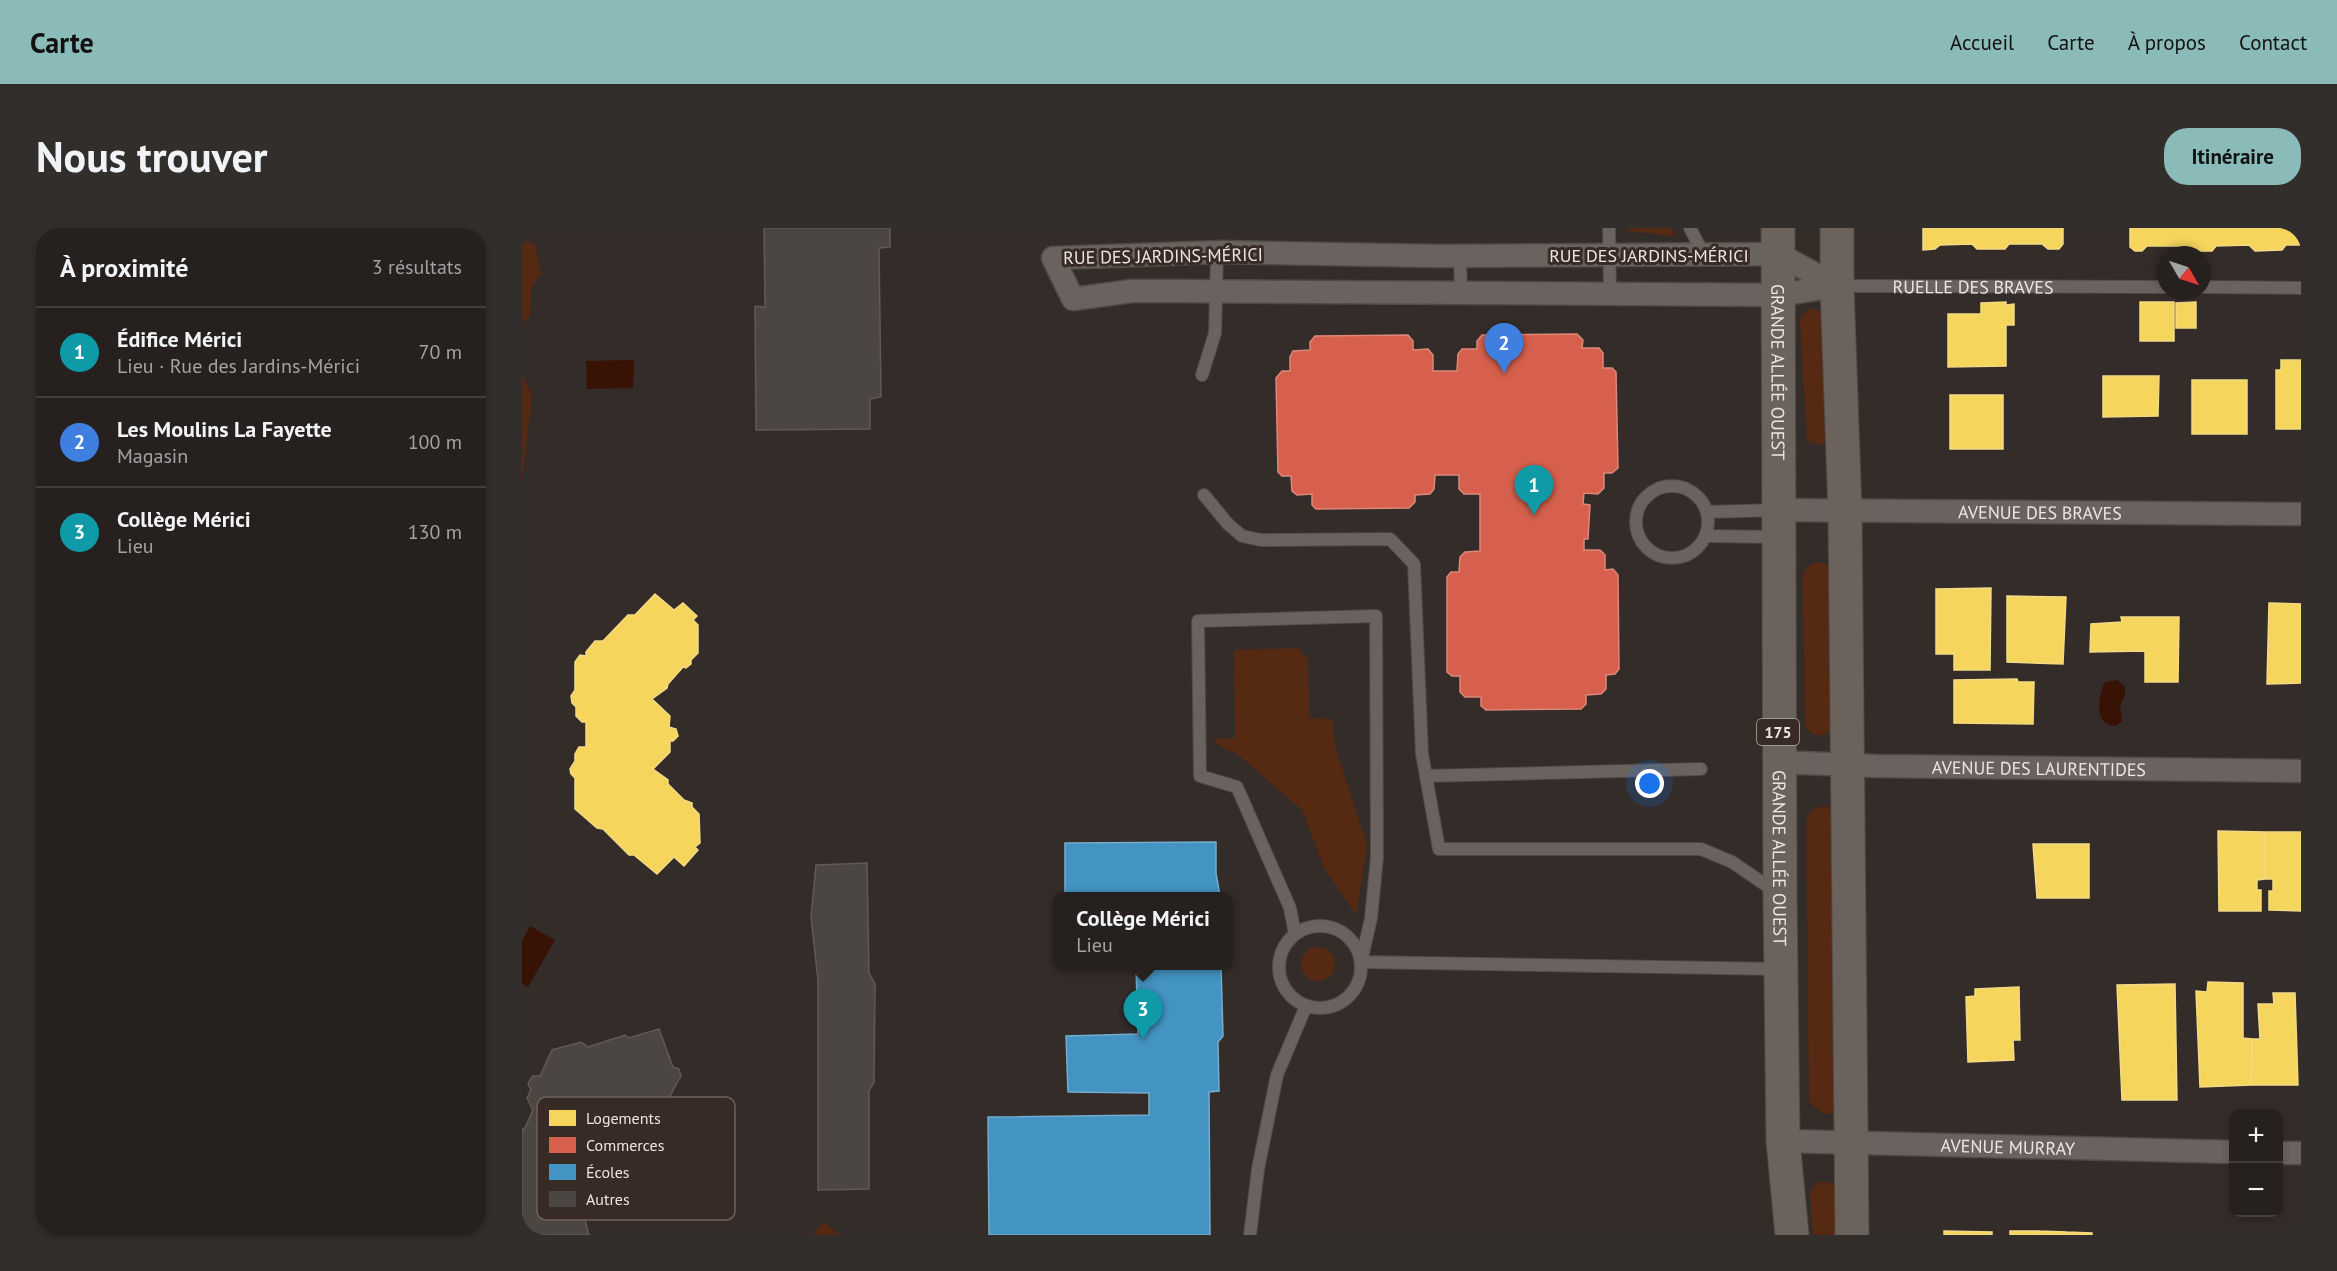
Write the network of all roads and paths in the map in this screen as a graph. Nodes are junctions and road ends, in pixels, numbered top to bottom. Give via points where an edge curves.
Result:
1 (1609, 228) edge
2 (1690, 228) edge
3 (1837, 228) edge
4 (1778, 241) edge
5 (1216, 253) junction
6 (1609, 255) junction
7 (1704, 255) junction
8 (1460, 256) junction
9 (1837, 286) junction
10 (2157, 287) edge
11 (2211, 287) edge
12 (2301, 288) edge
13 (1216, 291) junction
14 (1461, 293) junction
15 (1610, 294) junction
16 (1779, 295) junction
17 (1203, 375) dead end
18 (1204, 495) dead end
19 (1707, 512) junction
20 (1845, 512) junction
21 (2301, 514) edge
22 (1779, 523) junction
23 (1706, 536) junction
24 (1778, 762) junction
25 (1848, 766) junction
26 (1701, 770) dead end
27 (2301, 771) edge
28 (1426, 776) junction
29 (1780, 895) junction
30 (1295, 934) junction
31 (1361, 962) junction
32 (1781, 969) junction
33 (1306, 1006) junction
34 (1783, 1141) junction
35 (1850, 1143) junction
36 (2229, 1152) edge
37 (2283, 1153) edge
38 (2301, 1154) edge
39 (1250, 1235) edge
40 (1792, 1235) edge
41 (1852, 1235) edge

1 - 6 lane
2 - 7 lane
3 - 9 main road
4 - 7 street, RUE DES JARDINS-MÉRICI
4 - 9 street, RUE DES JARDINS-MÉRICI
4 - 16 main road, GRANDE ALLÉE OUEST / 175
5 - 8 street, RUE DES JARDINS-MÉRICI
5 - 13 lane
5 - 13 street, RUE DES JARDINS-MÉRICI via 1053,258 1073,299 1132,291
6 - 7 street, RUE DES JARDINS-MÉRICI
6 - 8 street, RUE DES JARDINS-MÉRICI
6 - 15 lane
8 - 14 lane
9 - 10 lane, RUELLE DES BRAVES
9 - 16 street, RUELLE DES BRAVES
9 - 20 main road
11 - 12 lane
13 - 14 street, RUE DES JARDINS-MÉRICI
13 - 17 lane via 1215,333
14 - 15 street, RUE DES JARDINS-MÉRICI
15 - 16 street, RUE DES JARDINS-MÉRICI
16 - 22 main road, GRANDE ALLÉE OUEST / 175
18 - 28 lane via 1242,536 1261,540 1390,539 1414,564
19 - 22 lane
19 - 23 lane
19 - 23 lane via 1693,493 1671,486 1650,494 1637,514 1636,525 1645,547 1666,558 1690,554
20 - 21 street, AVENUE DES BRAVES
20 - 22 street, AVENUE DES BRAVES
20 - 25 main road
22 - 23 lane
22 - 24 main road, GRANDE ALLÉE OUEST / 175
24 - 25 street, AVENUE DES LAURENTIDES
24 - 29 main road, GRANDE ALLÉE OUEST / 175
25 - 27 street, AVENUE DES LAURENTIDES
25 - 35 main road
26 - 28 lane
28 - 29 lane via 1439,849 1701,849 1732,861
29 - 32 main road, GRANDE ALLÉE OUEST / 175
30 - 31 lane via 1306,928 1330,927 1350,939
30 - 31 lane via 1290,908 1237,787 1200,776 1198,621 1376,616 1377,857 1371,918
30 - 33 lane via 1281,955 1280,973 1286,990
31 - 32 lane
31 - 33 lane via 1360,975 1345,999 1320,1008
32 - 34 main road, GRANDE ALLÉE OUEST / 175
33 - 39 lane via 1277,1075 1258,1169
34 - 35 street, AVENUE MURRAY
34 - 40 main road, GRANDE ALLÉE OUEST / 175
35 - 36 street, AVENUE MURRAY
35 - 41 main road
37 - 38 street

